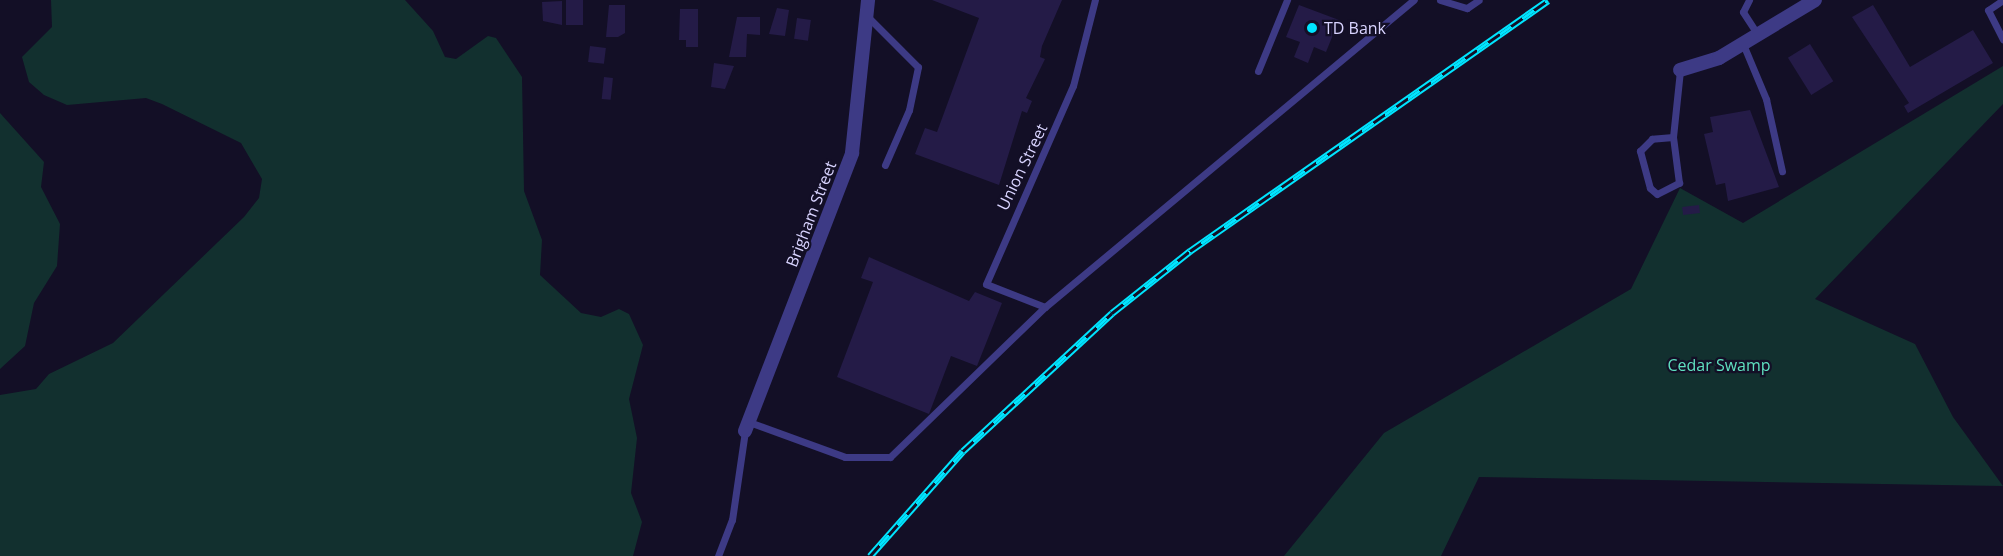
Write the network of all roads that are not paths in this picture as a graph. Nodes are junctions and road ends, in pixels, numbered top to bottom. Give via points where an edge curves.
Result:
1 (868, 0) edge
2 (1095, 0) edge
3 (1287, 0) edge
4 (1414, 0) edge
5 (1440, 0) edge
6 (1479, 0) edge
7 (1749, 0) edge
8 (1815, 0) edge
9 (2003, 0) edge
10 (867, 16) junction
11 (1758, 35) junction
12 (2003, 39) edge
13 (1743, 44) junction
14 (1680, 70) joint
15 (1258, 71) dead end
16 (1673, 137) junction
17 (885, 165) dead end
18 (1782, 171) dead end
19 (1045, 307) junction
20 (747, 426) junction
21 (718, 556) edge

1 - 10 street, Brigham Street
2 - 19 lane, Union Street via 1073,86 986,284
3 - 15 lane
4 - 19 lane
5 - 6 lane via 1467,8
7 - 11 lane via 1743,12
8 - 11 street
9 - 12 lane via 1988,10
10 - 17 lane via 918,67 909,110
10 - 20 street, Brigham Street via 852,153
11 - 13 street
13 - 14 street
13 - 18 lane via 1766,99
14 - 16 lane
16 - 16 lane via 1679,183 1656,194 1650,188 1640,151 1652,139
19 - 20 lane via 890,457 845,457
20 - 21 lane via 732,520

